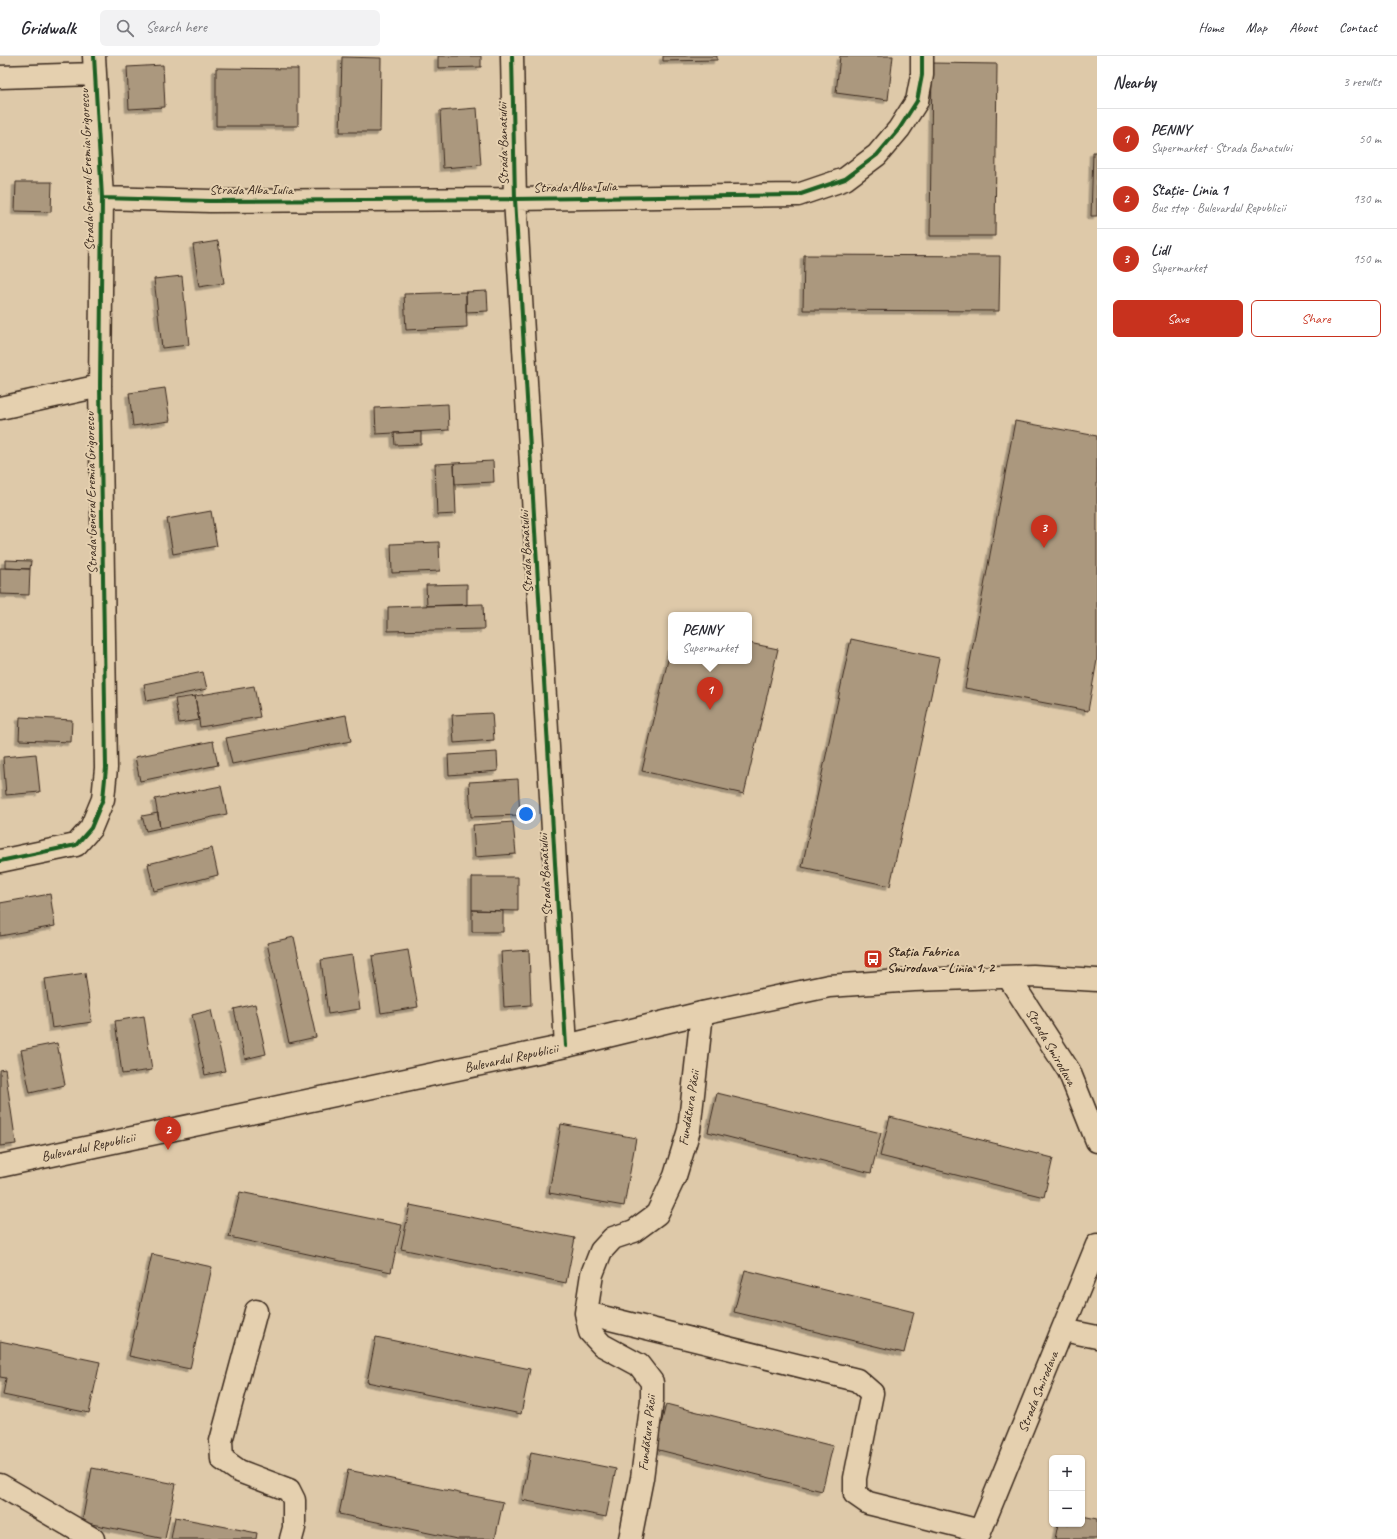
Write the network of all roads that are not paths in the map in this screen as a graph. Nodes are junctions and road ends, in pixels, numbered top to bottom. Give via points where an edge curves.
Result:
1 (512, 56) edge
2 (922, 56) edge
3 (94, 65) edge
4 (0, 77) edge
5 (102, 198) junction
6 (515, 199) junction
7 (100, 386) junction
8 (0, 408) edge
9 (0, 861) edge
10 (1009, 978) junction
11 (1097, 980) edge
12 (702, 1014) junction
13 (566, 1046) junction
14 (1097, 1141) edge
15 (0, 1166) edge
16 (1097, 1245) edge
17 (256, 1311) dead end
18 (586, 1314) junction
19 (1063, 1330) junction
20 (1097, 1337) edge
21 (0, 1485) edge
22 (979, 1535) edge
23 (93, 1539) edge
24 (291, 1539) edge
25 (630, 1539) edge

1 - 6 street, Strada Banatului
2 - 6 street, Strada Alba Iulia via 922,75 917,101 899,129 877,155 845,178 798,195
3 - 4 street
3 - 5 street, Strada General Eremia Grigorescu
5 - 6 street, Strada Alba Iulia via 210,201
5 - 7 street, Strada General Eremia Grigorescu
6 - 13 street, Strada Banatului
7 - 8 street
7 - 9 street, Strada General Eremia Grigorescu via 106,768 103,799 91,828 76,845
10 - 11 street, Bulevardul Republicii via 1033,976
10 - 12 street, Bulevardul Republicii via 914,980 829,986
10 - 14 street, Strada Smirodava via 1069,1071
12 - 13 street, Bulevardul Republicii
12 - 18 street, Fundătura Păcii via 689,1130 675,1176 657,1214 634,1231 613,1238 602,1252 592,1274
13 - 15 street, Bulevardul Republicii
16 - 19 street, Strada Smirodava
17 - 24 street via 221,1441 222,1459 239,1471 288,1490 294,1500 294,1528
18 - 22 street via 857,1380 872,1393 855,1478 855,1494 868,1502
18 - 25 street, Fundătura Păcii via 590,1332 602,1345 639,1365 652,1382 643,1471
19 - 20 street
19 - 22 street, Strada Smirodava
21 - 23 street

